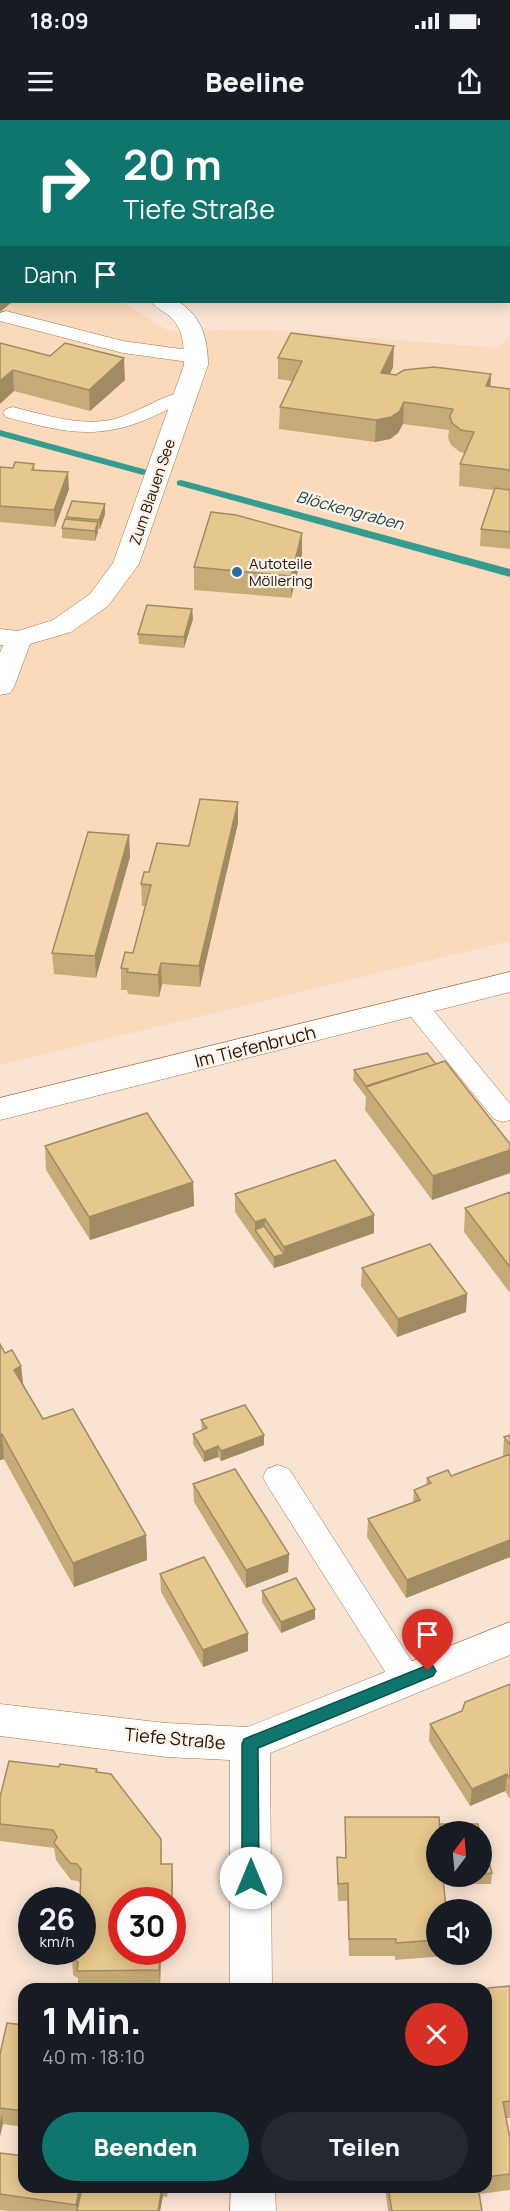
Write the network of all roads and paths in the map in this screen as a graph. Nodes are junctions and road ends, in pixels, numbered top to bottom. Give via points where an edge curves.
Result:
1 (166, 303) edge
2 (6, 317) dead end
3 (196, 357) junction
4 (184, 397) junction
5 (13, 413) dead end
6 (9, 638) edge
7 (0, 687) edge
8 (510, 982) edge
9 (417, 1006) junction
10 (0, 1109) edge
11 (503, 1113) dead end
12 (278, 1477) dead end
13 (510, 1638) edge
14 (407, 1680) junction
15 (0, 1720) edge
16 (250, 1744) junction
17 (251, 1983) edge
18 (253, 2193) edge
19 (253, 2211) edge

1 - 3 street, Zum Blauen See via 187,320 197,340
2 - 3 lane via 123,347
3 - 4 street, Zum Blauen See
4 - 5 lane via 166,401 131,420 104,426 71,427
4 - 6 street, Zum Blauen See via 126,564 99,600 62,626
6 - 7 street
8 - 9 street, Im Tiefenbruch
9 - 10 street, Im Tiefenbruch
9 - 11 lane
12 - 14 lane
13 - 14 street, Tiefe Straße
14 - 16 street, Tiefe Straße
15 - 16 street, Tiefe Straße via 166,1740
16 - 17 street
18 - 19 street

